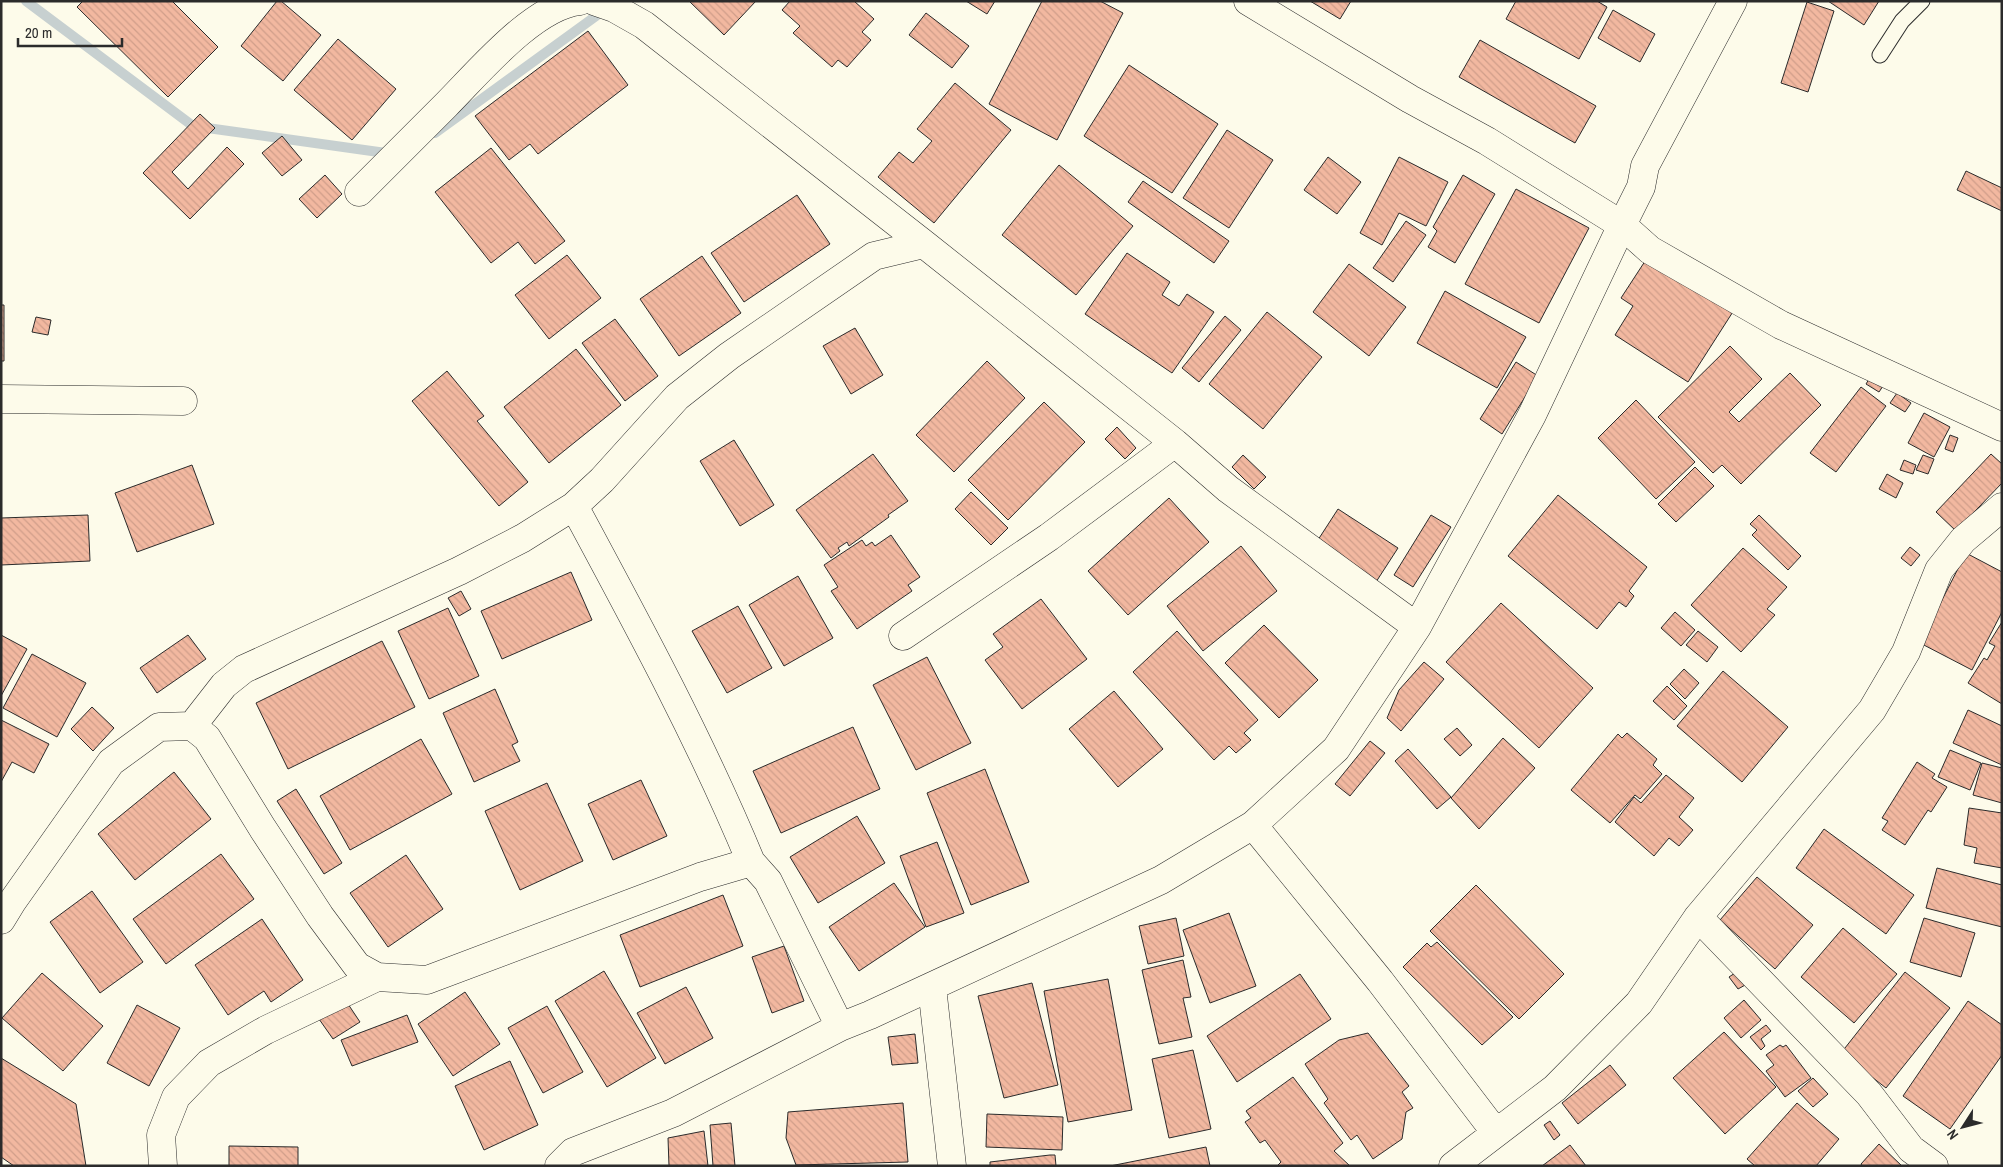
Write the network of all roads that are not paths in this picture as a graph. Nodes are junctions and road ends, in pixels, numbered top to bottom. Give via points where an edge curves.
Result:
1 (580, 1) edge
2 (594, 1) edge
3 (1248, 1) edge
4 (1732, 1) edge
5 (1922, 1) edge
6 (1880, 55) dead end
7 (359, 192) dead end
8 (1622, 225) junction
9 (924, 244) junction
10 (1, 399) edge
11 (183, 401) dead end
12 (2002, 427) edge
13 (1175, 443) junction
14 (574, 506) junction
15 (2002, 507) edge
16 (1417, 627) junction
17 (903, 636) dead end
18 (192, 726) junction
19 (1253, 825) junction
20 (750, 862) junction
21 (5, 906) edge
22 (1698, 918) junction
23 (377, 977) junction
24 (932, 987) junction
25 (840, 1027) junction
26 (1496, 1133) junction
27 (163, 1166) edge
28 (559, 1166) edge
29 (952, 1166) edge
30 (1453, 1166) edge
31 (1934, 1166) edge

1 - 7 street via 569,2 544,15 509,41
2 - 9 street via 644,25
3 - 8 street via 1410,99 1487,141
4 - 8 street via 1645,166 1641,187
5 - 6 lane via 1902,21
8 - 12 street via 1650,250 1781,325
8 - 16 street via 1532,415
9 - 13 street
9 - 14 street via 874,256 729,356 676,397 602,480
10 - 11 street
13 - 16 street via 1228,489
13 - 17 street via 1049,537
14 - 18 street via 523,538 459,571 244,669 224,685
14 - 20 street via 664,674 722,792
15 - 22 street via 1963,540 1939,570 1906,652 1872,710
16 - 19 street via 1336,750
18 - 21 street via 159,727 111,762
18 - 23 street via 207,738 320,916 357,966
19 - 24 street via 1161,880
19 - 26 street via 1380,981
20 - 23 street via 692,880 427,980
20 - 25 street via 768,881
22 - 26 street via 1639,1003 1555,1088
22 - 31 street via 1869,1094 1911,1149
23 - 27 street via 266,1030 209,1063 176,1097 161,1135
24 - 25 street
24 - 29 street
25 - 28 street via 673,1113 573,1152
26 - 30 street

